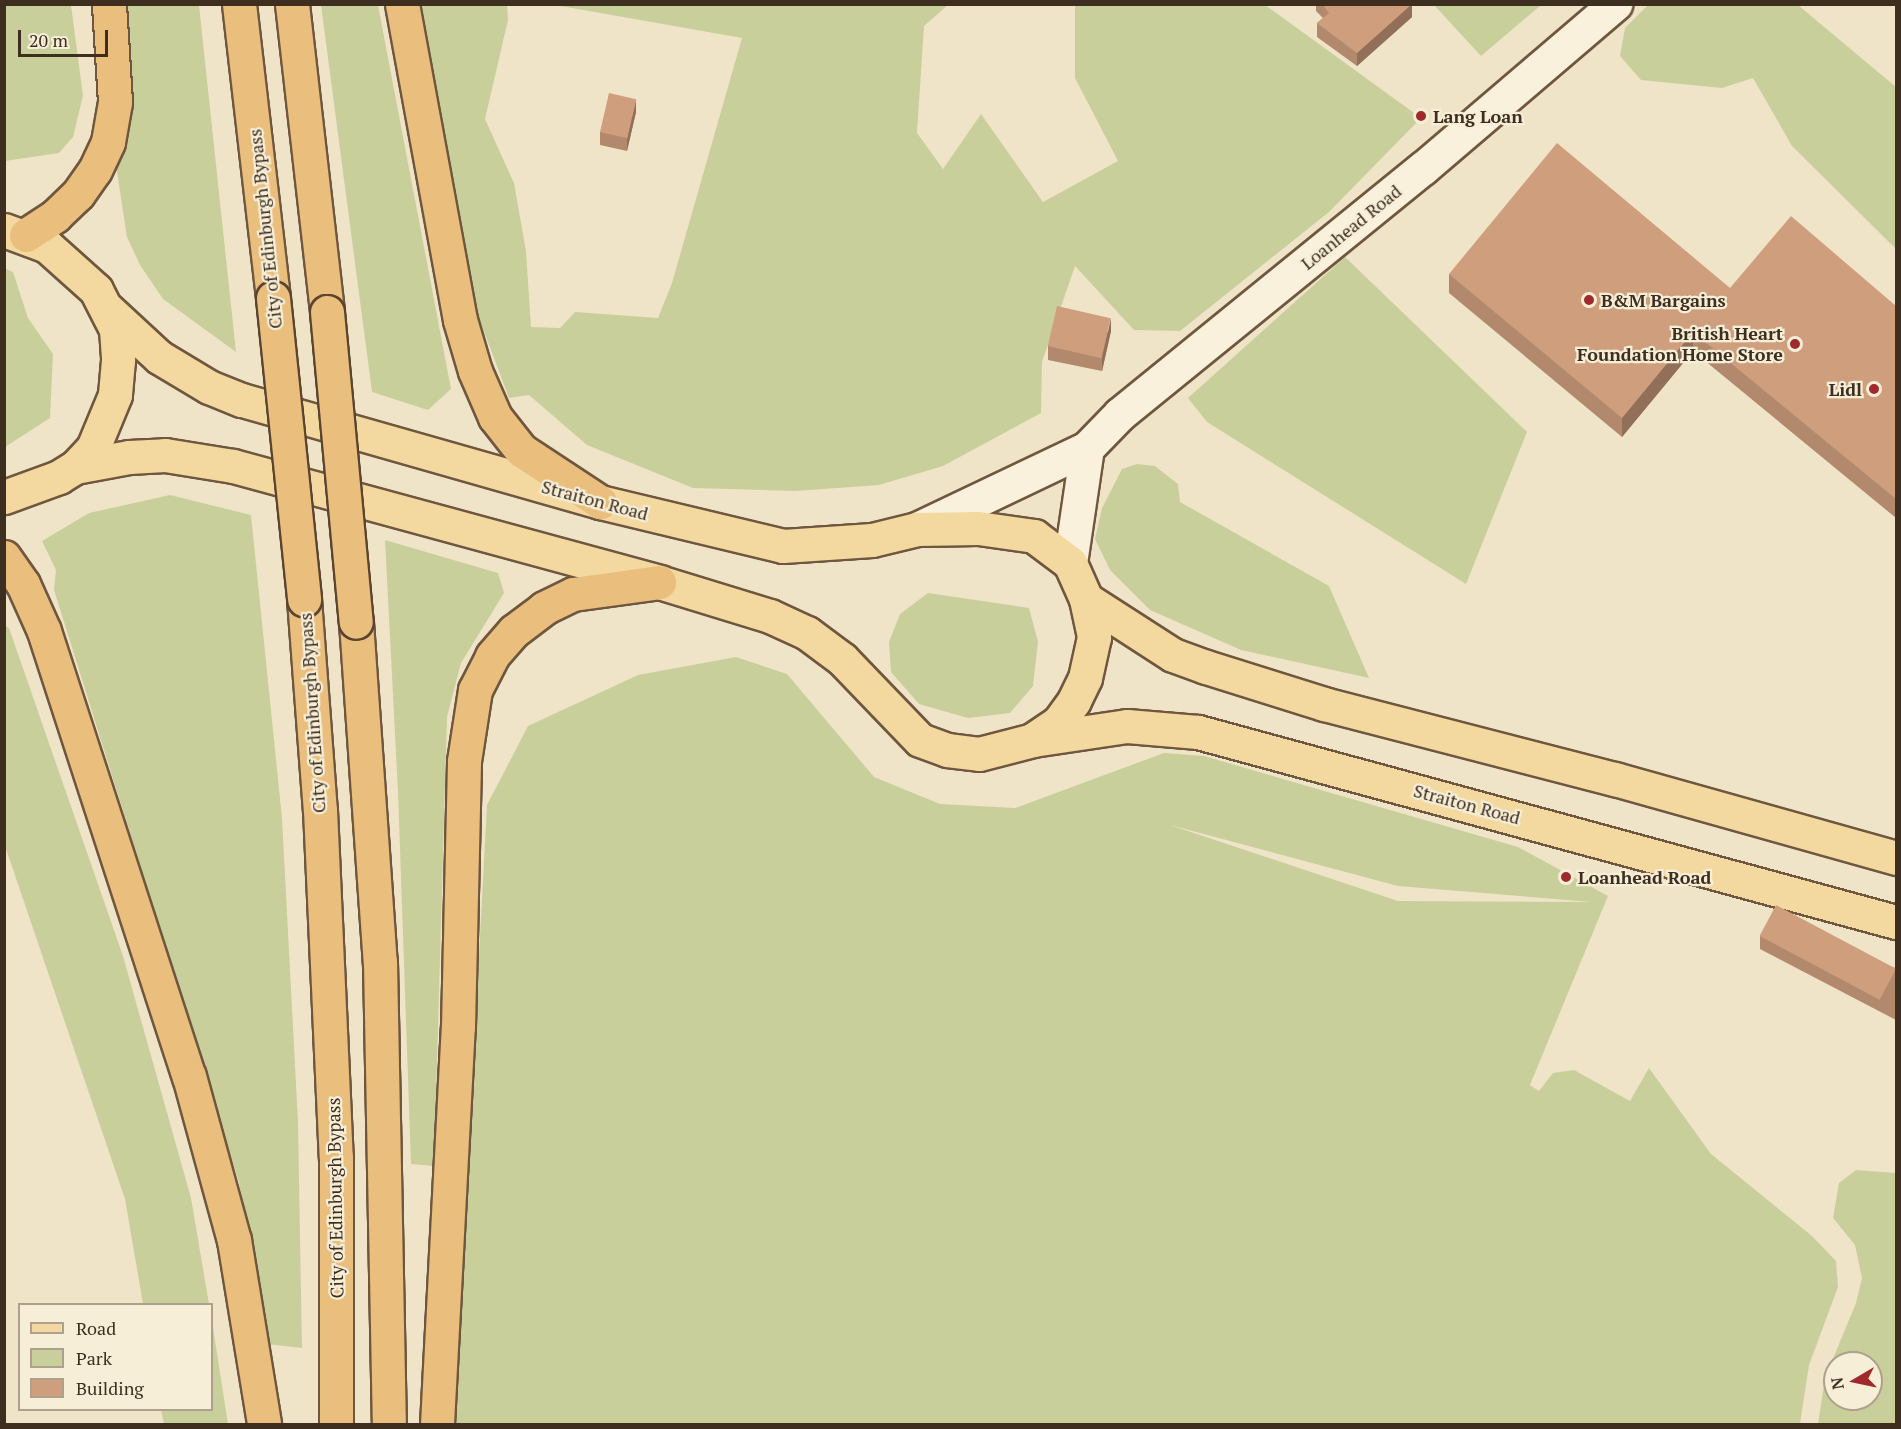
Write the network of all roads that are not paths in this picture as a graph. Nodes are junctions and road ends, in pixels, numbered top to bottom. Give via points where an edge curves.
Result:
1 (109, 4) edge
2 (239, 4) edge
3 (292, 4) edge
4 (402, 4) edge
5 (1615, 4) edge
6 (15, 232) edge
7 (107, 309) junction
8 (1087, 448) junction
9 (75, 467) junction
10 (4, 497) edge
11 (600, 502) junction
12 (917, 529) junction
13 (4, 557) edge
14 (1070, 563) junction
15 (659, 582) junction
16 (1086, 599) junction
17 (1033, 740) junction
18 (1896, 858) edge
19 (1896, 922) edge
20 (264, 1425) edge
21 (336, 1425) edge
22 (389, 1425) edge
23 (437, 1425) edge

1 - 6 highway via 115,102 108,142 95,170 56,216
2 - 21 highway, City of Edinburgh Bypass, bridge via 304,599 320,810 336,1157
3 - 22 highway, bridge via 327,312 356,622 380,962
4 - 11 highway via 421,88 460,320 475,371 495,417 521,450
5 - 8 main road, Loanhead Road via 1449,147 1120,414
6 - 7 main road via 77,269
7 - 9 main road via 116,328 116,395 93,448
7 - 11 main road, Straiton Road via 159,357 209,387 242,400
8 - 12 main road, Loanhead Road
8 - 14 main road
9 - 10 main road via 43,485
9 - 15 main road, Straiton Road via 129,456 192,458
11 - 12 main road, Straiton Road via 783,546 872,540
12 - 14 main road, Straiton Road via 978,528 1034,536
13 - 20 highway via 34,605 44,631 189,1076 234,1240
14 - 16 main road, Straiton Road
15 - 17 main road, Straiton Road via 771,616 807,633 842,659 920,740 947,750 979,754
15 - 23 highway via 573,594 544,608 492,656 475,690 464,761 458,1028
16 - 17 main road, Straiton Road via 1094,638 1085,678 1059,722
16 - 18 main road via 1165,651 1206,668 1324,704 1616,779
17 - 19 main road, Straiton Road via 1127,726 1198,732

